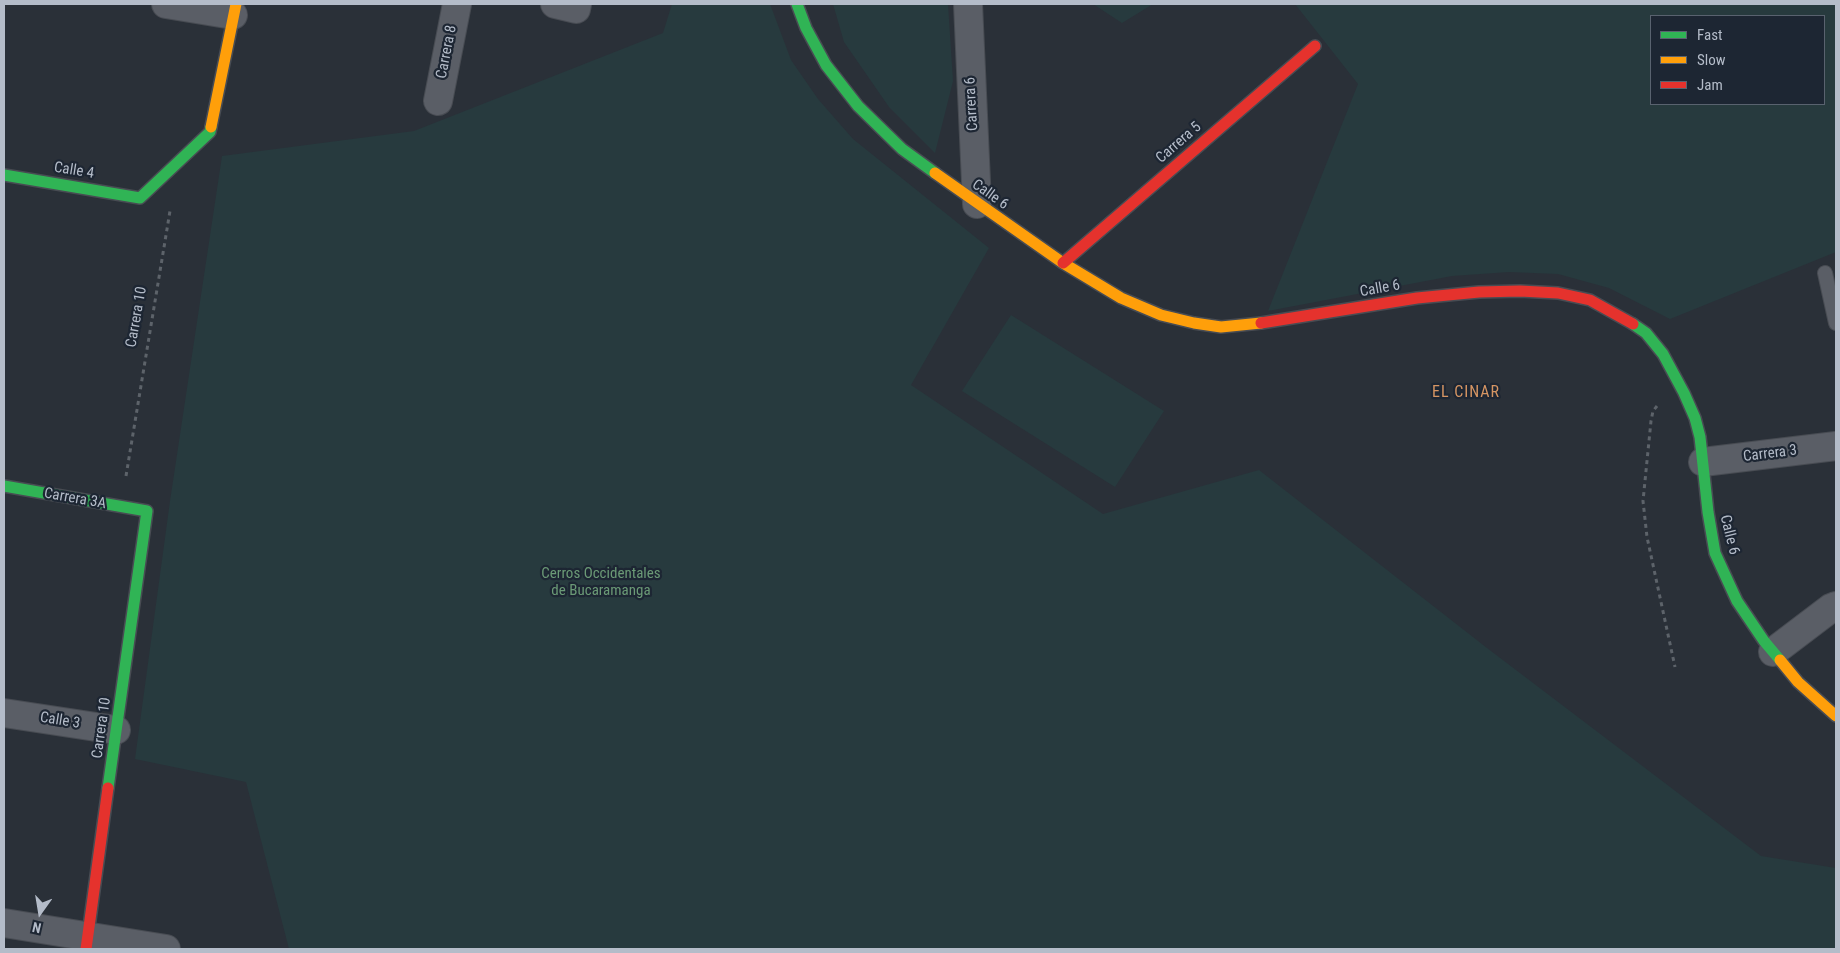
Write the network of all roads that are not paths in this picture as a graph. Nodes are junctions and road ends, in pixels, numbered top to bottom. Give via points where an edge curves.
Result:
1 (166, 4) edge
2 (457, 4) edge
3 (797, 4) edge
4 (968, 4) edge
5 (234, 9) edge
6 (1314, 46) dead end
7 (438, 101) dead end
8 (4, 175) edge
9 (976, 204) junction
10 (1063, 263) junction
11 (1825, 273) dead end
12 (1836, 323) edge
13 (1836, 446) edge
14 (1703, 462) junction
15 (4, 486) edge
16 (147, 511) joint
17 (1836, 606) edge
18 (1772, 652) junction
19 (4, 713) edge
20 (1836, 716) edge
21 (116, 730) junction
22 (4, 923) edge
23 (87, 942) edge
24 (166, 949) edge

1 - 5 street
2 - 7 street, Carrera 8
3 - 9 street, Calle 6 via 826,65 858,106 902,149
4 - 9 street, Carrera 6
5 - 8 street, Calle 4 via 210,132 140,198
6 - 10 street, Carrera 5
9 - 10 street, Calle 6
10 - 14 street, Calle 6 via 1121,298 1161,315 1221,327 1479,292 1558,293 1590,300 1646,333 1663,354 1695,418
11 - 12 lane
13 - 14 street, Carrera 3
14 - 18 street, Calle 6 via 1715,553 1737,601
15 - 16 street, Carrera 3A
16 - 21 street, Carrera 10
17 - 18 street
18 - 20 street, Calle 6 via 1798,682
19 - 21 street, Calle 3
21 - 23 street, Carrera 10
22 - 23 street
23 - 24 street

